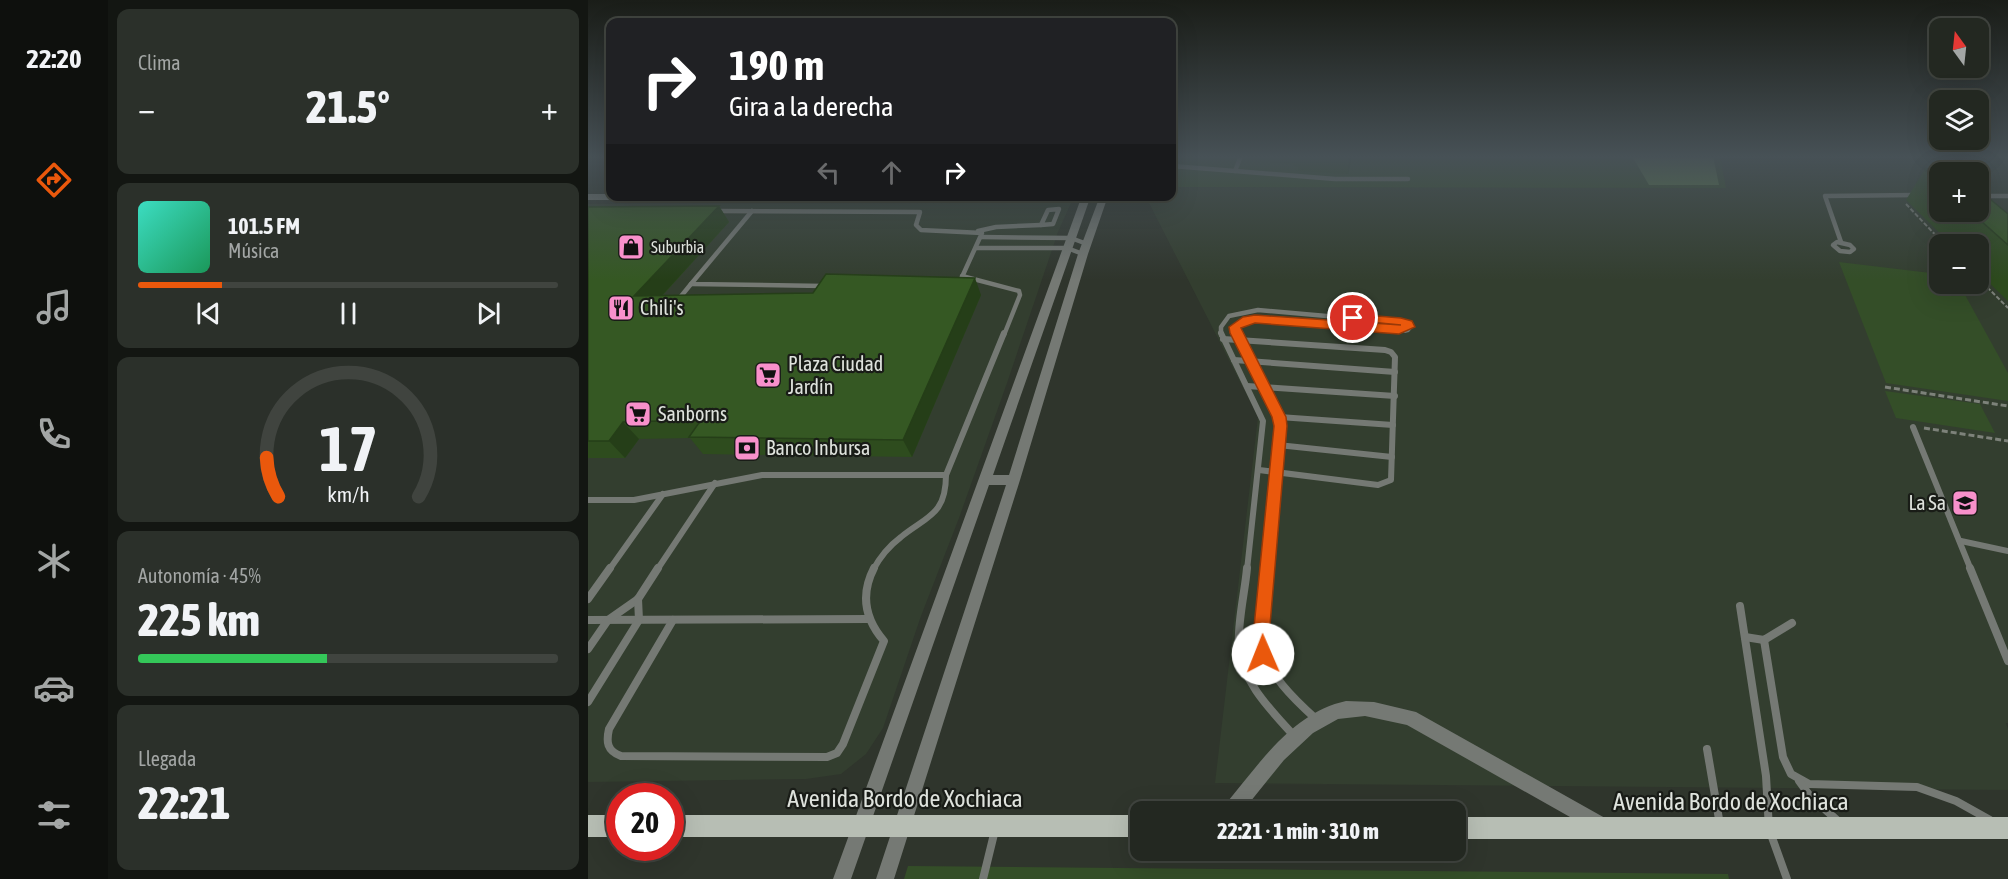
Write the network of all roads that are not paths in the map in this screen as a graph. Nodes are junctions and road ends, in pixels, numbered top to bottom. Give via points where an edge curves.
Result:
1 (1825, 197) edge
2 (1085, 201) edge
3 (1103, 201) edge
4 (705, 211) edge
5 (752, 211) junction
6 (1041, 226) junction
7 (977, 231) junction
8 (981, 237) junction
9 (1841, 242) dead end
10 (1069, 243) junction
11 (976, 248) junction
12 (1085, 249) junction
13 (691, 284) junction
14 (808, 286) junction
15 (829, 286) edge
16 (800, 292) edge
17 (687, 303) edge
18 (1239, 338) junction
19 (1223, 339) junction
20 (1234, 360) junction
21 (1250, 360) junction
22 (1395, 372) junction
23 (1247, 386) junction
24 (1263, 387) junction
25 (1395, 396) junction
26 (1279, 417) junction
27 (1393, 424) junction
28 (1913, 427) road end
29 (1278, 445) junction
30 (1392, 457) junction
31 (1259, 470) junction
32 (1275, 474) junction
33 (946, 475) junction
34 (986, 480) junction
35 (1014, 480) junction
36 (716, 482) junction
37 (663, 494) junction
38 (588, 500) edge
39 (1961, 541) junction
40 (2008, 551) edge
41 (588, 598) edge
42 (638, 599) junction
43 (1740, 606) dead end
44 (868, 619) junction
45 (588, 620) edge
46 (608, 620) junction
47 (639, 620) junction
48 (674, 620) junction
49 (1792, 623) dead end
50 (1745, 637) junction
51 (1764, 640) junction
52 (588, 649) edge
53 (2008, 661) edge
54 (588, 702) edge
55 (1318, 720) junction
56 (1296, 738) junction
57 (1707, 749) dead end
58 (1799, 781) junction
59 (1240, 801) edge
60 (903, 825) junction
61 (588, 826) edge
62 (606, 826) edge
63 (684, 826) edge
64 (861, 826) junction
65 (996, 826) junction
66 (1130, 826) edge
67 (1466, 828) edge
68 (1721, 828) junction
69 (1848, 828) junction
70 (2006, 828) edge
71 (1608, 829) junction
72 (1770, 829) junction
73 (842, 879) edge
74 (885, 879) edge
75 (983, 879) edge
76 (1787, 879) edge

1 - 9 lane
2 - 10 street
3 - 12 street
4 - 5 lane
5 - 7 lane via 915,211 920,212 916,225 921,230
5 - 13 lane
6 - 6 lane via 1053,224 1059,209 1048,210
6 - 7 lane
7 - 8 lane via 982,233
8 - 10 lane
8 - 11 lane
10 - 11 lane
10 - 12 lane
10 - 12 lane
10 - 34 street
11 - 33 lane via 961,279 1020,294
12 - 35 street
13 - 14 lane
13 - 17 lane via 676,303
14 - 15 lane
14 - 16 lane
18 - 19 lane
18 - 19 lane via 1235,327 1255,319 1406,326 1247,311 1223,321
18 - 21 lane
18 - 22 lane via 1391,351
19 - 20 lane
20 - 21 lane
20 - 23 lane
21 - 22 lane
21 - 24 lane
22 - 25 lane
23 - 24 lane
23 - 31 lane via 1263,421
24 - 25 lane
24 - 26 lane
25 - 27 lane
26 - 27 lane
26 - 29 lane
27 - 30 lane
28 - 39 lane
29 - 30 lane
29 - 32 lane
30 - 32 lane via 1391,480 1378,485
31 - 32 lane
31 - 56 lane via 1240,661 1252,687
32 - 55 lane via 1261,637 1263,654 1276,680
33 - 36 lane via 775,475
33 - 44 lane via 947,483 936,513 897,539 876,563 867,591
34 - 35 street
34 - 64 street
35 - 60 street
36 - 37 lane
36 - 42 lane
37 - 38 lane via 634,500
37 - 41 lane
39 - 40 lane
39 - 53 lane
42 - 46 lane
42 - 47 lane
43 - 50 lane
44 - 48 lane
44 - 48 lane via 884,641 837,753 827,757 612,754 606,740 609,729
45 - 46 lane
46 - 47 lane
46 - 52 lane
47 - 48 lane
47 - 54 lane
49 - 51 lane
50 - 51 lane
50 - 72 lane
51 - 58 lane via 1783,757
55 - 56 street
55 - 71 street via 1337,711 1359,708 1410,718
56 - 59 street
57 - 68 lane
58 - 69 lane via 1822,808
58 - 70 lane via 1917,787 1956,801
60 - 64 main road, Avenida Bordo de Xochiaca
60 - 65 main road, Avenida Bordo de Xochiaca
60 - 74 street
61 - 62 main road
63 - 64 main road, Avenida Bordo de Xochiaca
64 - 73 street
65 - 66 main road, Avenida Bordo de Xochiaca
65 - 75 lane
67 - 71 main road, Avenida Bordo de Xochiaca
68 - 71 main road, Avenida Bordo de Xochiaca
68 - 72 main road, Avenida Bordo de Xochiaca
69 - 70 main road, Avenida Bordo de Xochiaca
69 - 72 main road, Avenida Bordo de Xochiaca
72 - 76 lane

